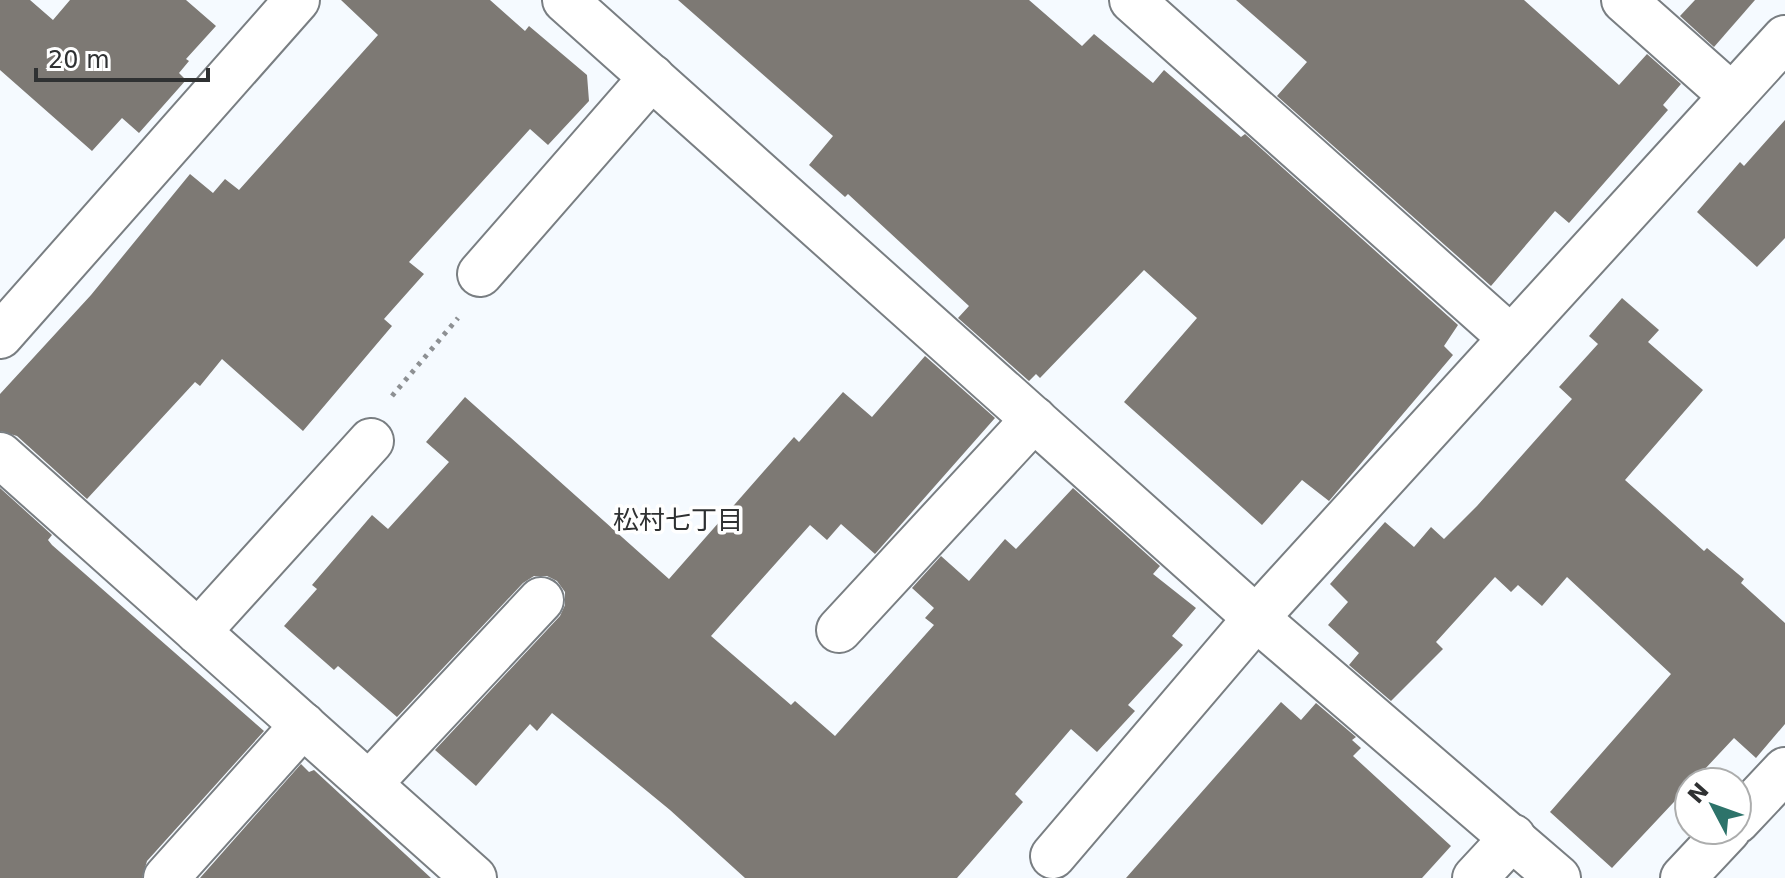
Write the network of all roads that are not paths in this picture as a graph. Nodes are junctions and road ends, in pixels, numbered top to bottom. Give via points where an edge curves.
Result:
1 (297, 0) edge
2 (565, 0) edge
3 (1132, 0) edge
4 (1624, 0) edge
5 (1785, 38) edge
6 (652, 77) junction
7 (1732, 96) junction
8 (480, 274) road end
9 (0, 336) edge
10 (1511, 338) junction
11 (1034, 419) junction
12 (371, 441) road end
13 (0, 455) edge
14 (541, 600) dead end
15 (1256, 618) junction
16 (839, 630) dead end
17 (198, 632) junction
18 (303, 725) junction
19 (1785, 770) edge
20 (369, 784) junction
21 (1753, 804) edge
22 (1513, 837) junction
23 (1713, 846) edge
24 (1053, 856) dead end
25 (166, 878) edge
26 (474, 878) edge
27 (1475, 878) edge
28 (1558, 878) edge
29 (1683, 878) edge

1 - 9 street
2 - 6 street
3 - 10 street
4 - 7 street
5 - 7 street
6 - 8 street
6 - 11 street
7 - 10 street
10 - 15 street
11 - 15 street
11 - 16 street
12 - 17 street
13 - 17 street
14 - 20 street
15 - 22 street
15 - 24 street
17 - 18 street
18 - 20 street
18 - 25 street
19 - 21 street
20 - 26 street
22 - 27 street
22 - 28 street
23 - 29 street

